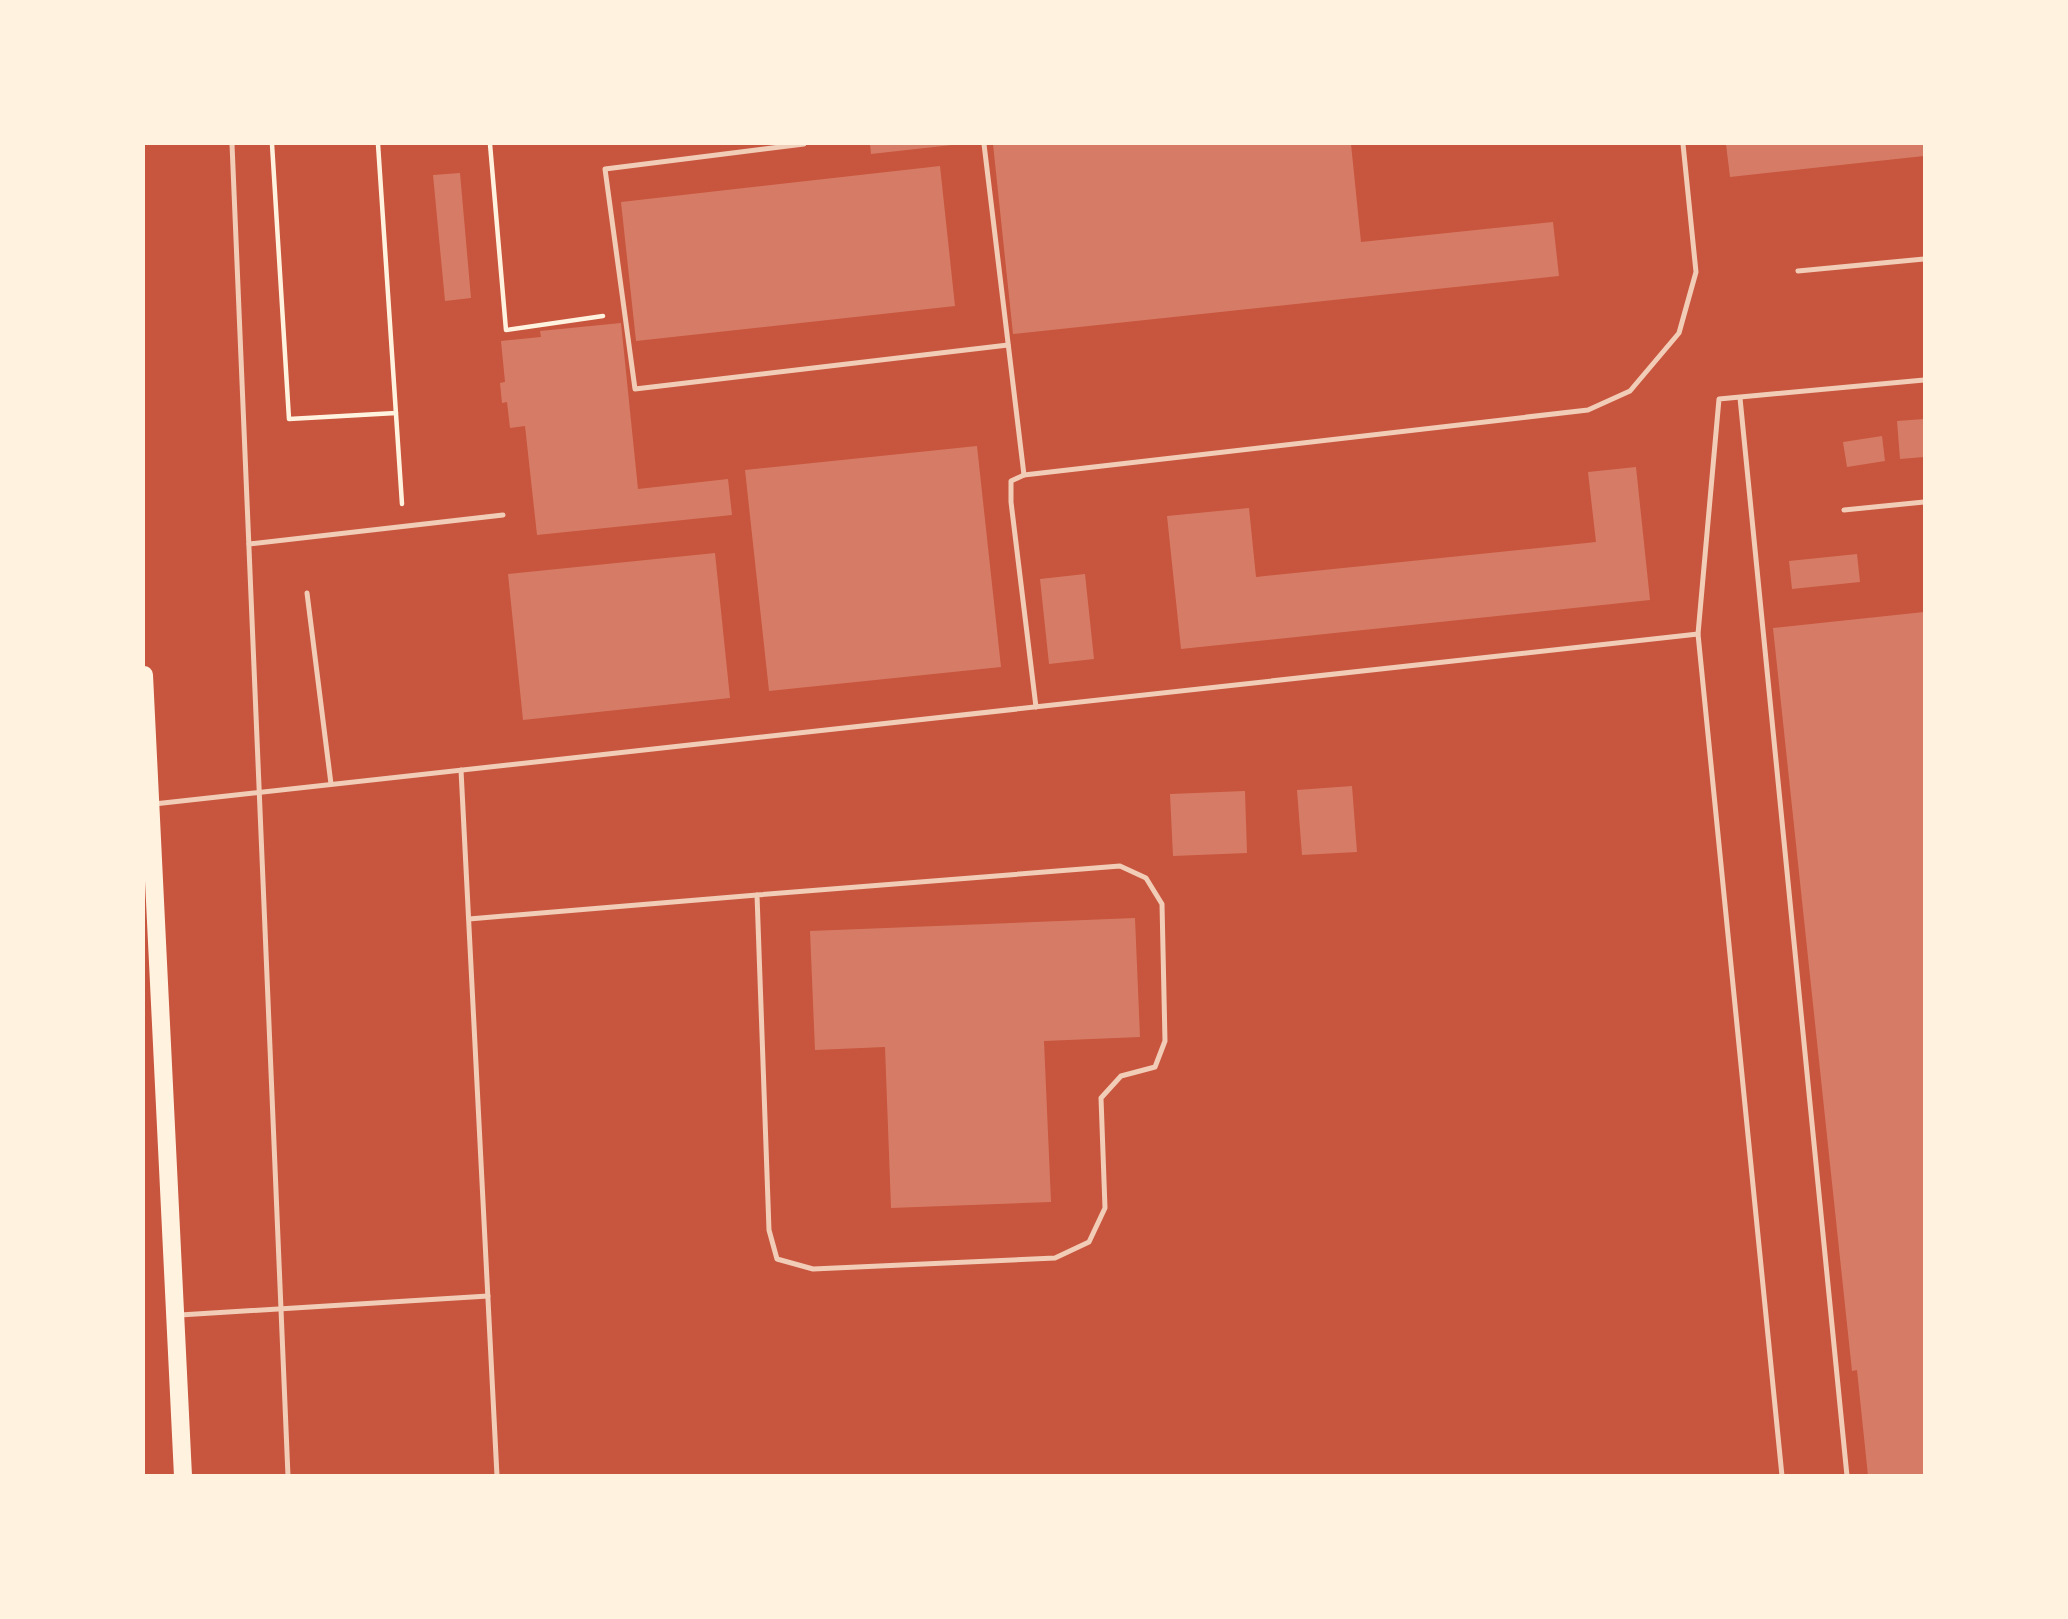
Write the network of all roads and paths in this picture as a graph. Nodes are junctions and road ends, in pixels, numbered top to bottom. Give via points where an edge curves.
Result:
1 (232, 144) edge
2 (272, 144) edge
3 (378, 144) edge
4 (490, 144) edge
5 (804, 144) edge
6 (984, 144) edge
7 (1683, 144) edge
8 (1924, 259) edge
9 (1798, 271) dead end
10 (625, 313) junction
11 (1008, 345) junction
12 (1924, 380) edge
13 (1740, 398) junction
14 (396, 413) junction
15 (1024, 475) junction
16 (1924, 502) edge
17 (1844, 510) dead end
18 (503, 515) dead end
19 (404, 526) junction
20 (249, 544) junction
21 (307, 593) dead end
22 (1698, 634) junction
23 (144, 675) edge
24 (1036, 707) junction
25 (461, 770) junction
26 (331, 784) junction
27 (259, 792) junction
28 (146, 804) edge
29 (757, 895) junction
30 (468, 919) junction
31 (488, 1296) junction
32 (281, 1310) junction
33 (175, 1315) junction
34 (183, 1475) edge
35 (288, 1475) edge
36 (497, 1475) edge
37 (1782, 1475) edge
38 (1847, 1475) edge

1 - 20 lane
2 - 14 path via 289,419
3 - 14 path
4 - 10 path via 506,330
5 - 10 lane via 605,169
6 - 11 lane
7 - 15 lane via 1696,272 1679,333 1630,391 1588,410
8 - 9 lane
10 - 11 lane via 635,389
11 - 15 lane
12 - 13 lane
13 - 22 lane via 1719,399
13 - 38 lane
14 - 19 path
15 - 24 lane via 1011,481 1011,502
16 - 17 lane
18 - 19 lane
19 - 20 lane
20 - 27 lane
21 - 26 lane
22 - 24 lane
22 - 37 lane
23 - 28 main road
24 - 25 lane
25 - 26 lane
25 - 30 lane
26 - 27 lane
27 - 28 lane
27 - 32 lane
28 - 33 main road
29 - 29 lane via 1120,866 1146,878 1162,904 1166,1041 1155,1067 1121,1076 1101,1098 1105,1208 1089,1242 1055,1258 813,1269 777,1259 769,1230
29 - 30 lane
30 - 31 lane
31 - 32 lane
31 - 36 lane
32 - 33 lane
32 - 35 lane
33 - 34 main road

